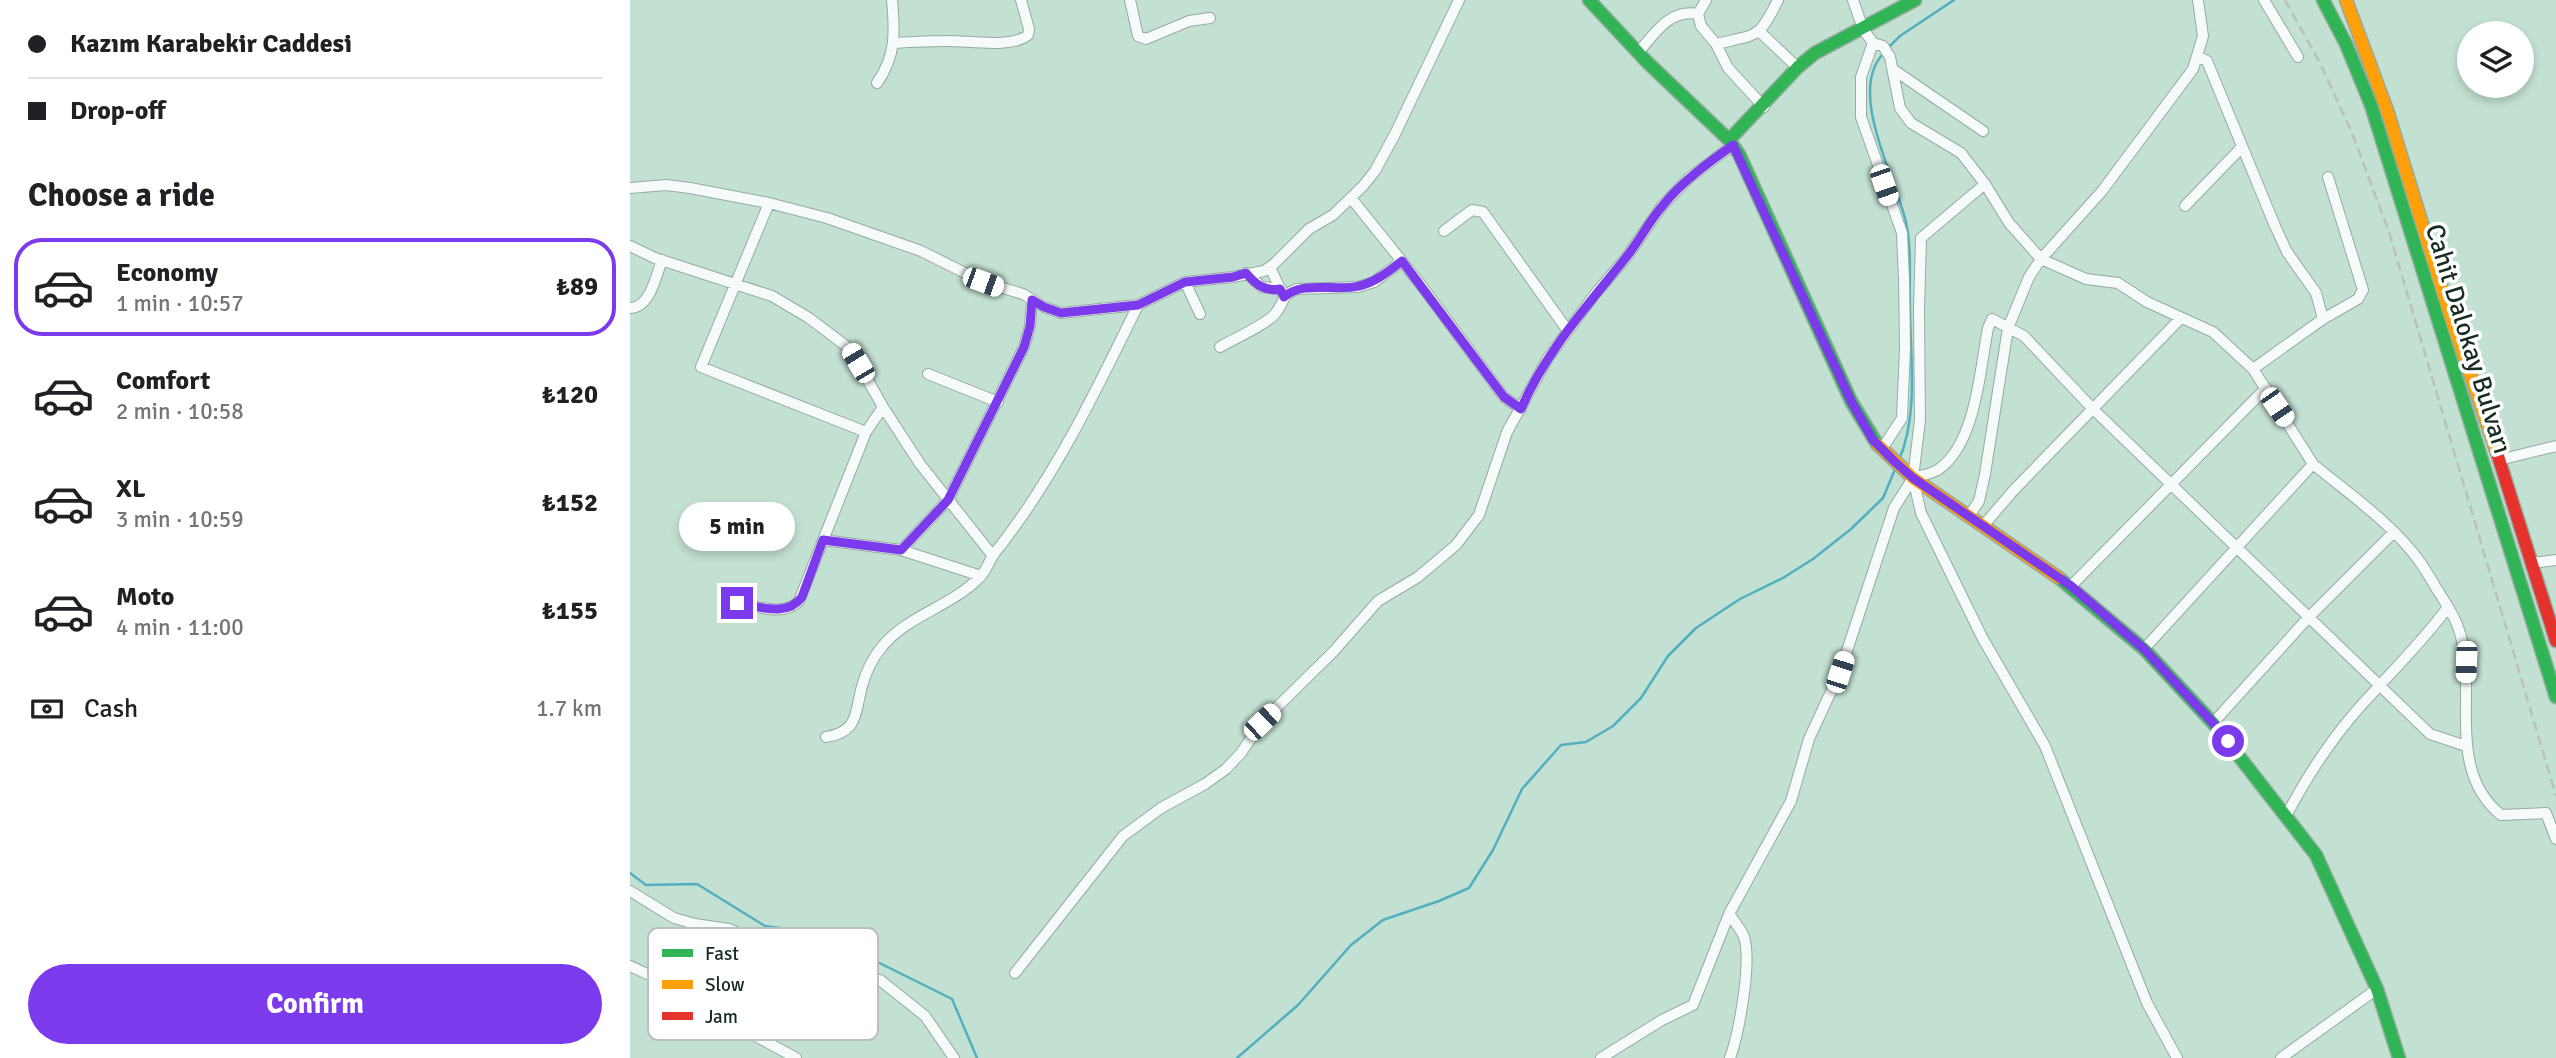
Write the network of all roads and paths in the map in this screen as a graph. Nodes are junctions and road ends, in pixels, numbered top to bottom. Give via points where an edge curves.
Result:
1 (892, 0) edge
2 (1021, 0) edge
3 (1130, 0) edge
4 (1459, 0) edge
5 (1589, 0) edge
6 (1706, 0) edge
7 (1778, 0) edge
8 (1853, 0) edge
9 (1915, 0) edge
10 (2198, 0) edge
11 (2264, 0) edge
12 (2323, 0) edge
13 (2346, 0) edge
14 (1698, 15) junction
15 (1210, 18) dead end
16 (1863, 29) junction
17 (1760, 32) junction
18 (894, 43) junction
19 (1716, 44) junction
20 (1878, 44) junction
21 (1638, 53) junction
22 (2197, 56) junction
23 (2298, 57) dead end
24 (1798, 68) junction
25 (1894, 69) junction
26 (877, 83) dead end
27 (1764, 107) junction
28 (1983, 131) dead end
29 (1731, 143) junction
30 (2242, 147) junction
31 (2328, 177) dead end
32 (1985, 184) junction
33 (630, 188) edge
34 (1351, 198) junction
35 (769, 203) junction
36 (2185, 206) dead end
37 (1444, 231) dead end
38 (630, 246) edge
39 (2040, 259) junction
40 (662, 260) junction
41 (1402, 261) junction
42 (1270, 267) junction
43 (1246, 273) junction
44 (735, 282) junction
45 (1185, 282) junction
46 (1282, 293) junction
47 (1032, 300) junction
48 (1138, 305) junction
49 (630, 308) edge
50 (1200, 314) dead end
51 (2181, 318) junction
52 (2323, 319) junction
53 (2008, 328) junction
54 (1568, 331) junction
55 (1220, 347) dead end
56 (2253, 369) junction
57 (928, 374) dead end
58 (2266, 388) junction
59 (998, 402) junction
60 (883, 407) junction
61 (1521, 409) junction
62 (2093, 409) junction
63 (866, 432) junction
64 (2556, 446) edge
65 (1882, 449) junction
66 (2499, 460) junction
67 (2313, 464) junction
68 (1913, 478) junction
69 (2172, 484) junction
70 (948, 500) junction
71 (1969, 516) junction
72 (1983, 526) junction
73 (2393, 533) junction
74 (823, 540) junction
75 (2238, 548) junction
76 (901, 550) junction
77 (993, 556) junction
78 (2556, 560) edge
79 (2531, 564) junction
80 (981, 576) junction
81 (2071, 586) junction
82 (737, 603) dead end
83 (2448, 607) junction
84 (2308, 618) junction
85 (2556, 641) edge
86 (2144, 649) junction
87 (2380, 686) junction
88 (2556, 697) edge
89 (2213, 723) junction
90 (826, 737) dead end
91 (2466, 746) junction
92 (2286, 816) junction
93 (2556, 839) edge
94 (630, 891) edge
95 (1729, 914) junction
96 (724, 928) edge
97 (630, 967) edge
98 (1015, 973) dead end
99 (648, 975) edge
100 (878, 979) edge
101 (2377, 989) junction
102 (763, 1040) edge
103 (796, 1058) edge
104 (954, 1058) edge
105 (1601, 1058) edge
106 (1730, 1058) edge
107 (2177, 1058) edge
108 (2281, 1058) edge
109 (2399, 1058) edge

1 - 18 street
2 - 18 street via 1029,29 1024,38
3 - 15 street via 1141,38
4 - 34 street via 1385,151
5 - 21 street
6 - 14 street
7 - 17 street
8 - 16 street
9 - 16 street
10 - 22 street via 2203,36
11 - 23 street
12 - 88 street, Cahit Dalokay Bulvarı via 2374,116
13 - 66 street, Cahit Dalokay Bulvarı via 2388,110
14 - 19 street via 1700,26
14 - 21 street via 1670,18
16 - 20 street
16 - 24 street via 1827,44
17 - 19 street
17 - 24 street
18 - 26 street via 887,69
19 - 27 street via 1728,68
20 - 25 street
20 - 65 street via 1861,77 1861,117 1902,233 1905,348 1902,418
21 - 29 street
22 - 30 street via 2207,61
22 - 39 street via 2193,69 2102,191
24 - 27 street
25 - 28 street
25 - 32 street via 1900,108 1911,123 1961,153
27 - 29 street
29 - 54 street via 1672,194
29 - 65 street via 1851,401
30 - 36 street
30 - 52 street via 2287,252 2316,293
31 - 52 street via 2363,290 2358,299
32 - 39 street via 2009,223
32 - 68 street via 1921,239 1920,419
33 - 35 street via 690,187
34 - 41 street
34 - 42 street via 1309,229
35 - 44 street
35 - 47 street via 885,237
37 - 54 street via 1472,210 1483,212
38 - 40 street
39 - 51 street via 2086,279 2118,283
39 - 53 street
40 - 44 street
40 - 49 street via 645,302
41 - 46 street via 1366,285
41 - 61 street via 1504,397
42 - 43 street
42 - 46 street
43 - 45 street
43 - 46 street via 1262,287
44 - 60 street via 785,303 850,349
44 - 63 street via 701,367
45 - 48 street
45 - 50 street
46 - 55 street via 1274,316
47 - 48 street via 1061,313
47 - 59 street via 1027,337
48 - 77 street via 1055,467
51 - 56 street via 2213,332
51 - 62 street
52 - 56 street
53 - 62 street via 2024,336
53 - 68 street via 1992,319 1987,328 1972,415 1956,450 1938,470
53 - 71 street via 1985,474 1979,501
54 - 61 street
56 - 58 street
57 - 59 street
58 - 67 street
58 - 69 street
59 - 70 street
60 - 63 street
60 - 70 street
61 - 98 street via 1502,444 1479,515 1456,545 1418,577 1378,601 1262,722 1226,769 1123,836
62 - 69 street
62 - 72 street
63 - 74 street
64 - 66 street
65 - 68 street
66 - 79 street, Cahit Dalokay Bulvarı
67 - 73 street
67 - 75 street
68 - 71 street
68 - 95 street via 1894,508 1840,672 1809,739 1791,801
68 - 107 street via 1926,524 1983,639 2045,746 2147,1003
69 - 75 street
69 - 81 street
70 - 76 street
70 - 77 street
71 - 72 street
72 - 81 street
73 - 83 street via 2418,560
73 - 84 street
74 - 76 street
74 - 82 street via 796,604 779,610
75 - 84 street
75 - 86 street
76 - 80 street
77 - 80 street
78 - 79 street
79 - 85 street, Cahit Dalokay Bulvarı
80 - 90 street via 892,635 866,671 851,725
81 - 86 street
83 - 87 street
83 - 91 street via 2458,626 2466,662
84 - 87 street
84 - 89 street
86 - 89 street
87 - 91 street via 2431,734
87 - 92 street via 2309,775
89 - 92 street
91 - 93 street via 2488,805 2501,815 2546,813
92 - 101 street via 2316,855
94 - 96 street via 685,921
95 - 105 street via 1693,1005
95 - 106 street via 1744,936 1746,963
97 - 99 street
100 - 104 street via 925,1016
101 - 108 street
101 - 109 street
102 - 103 street

